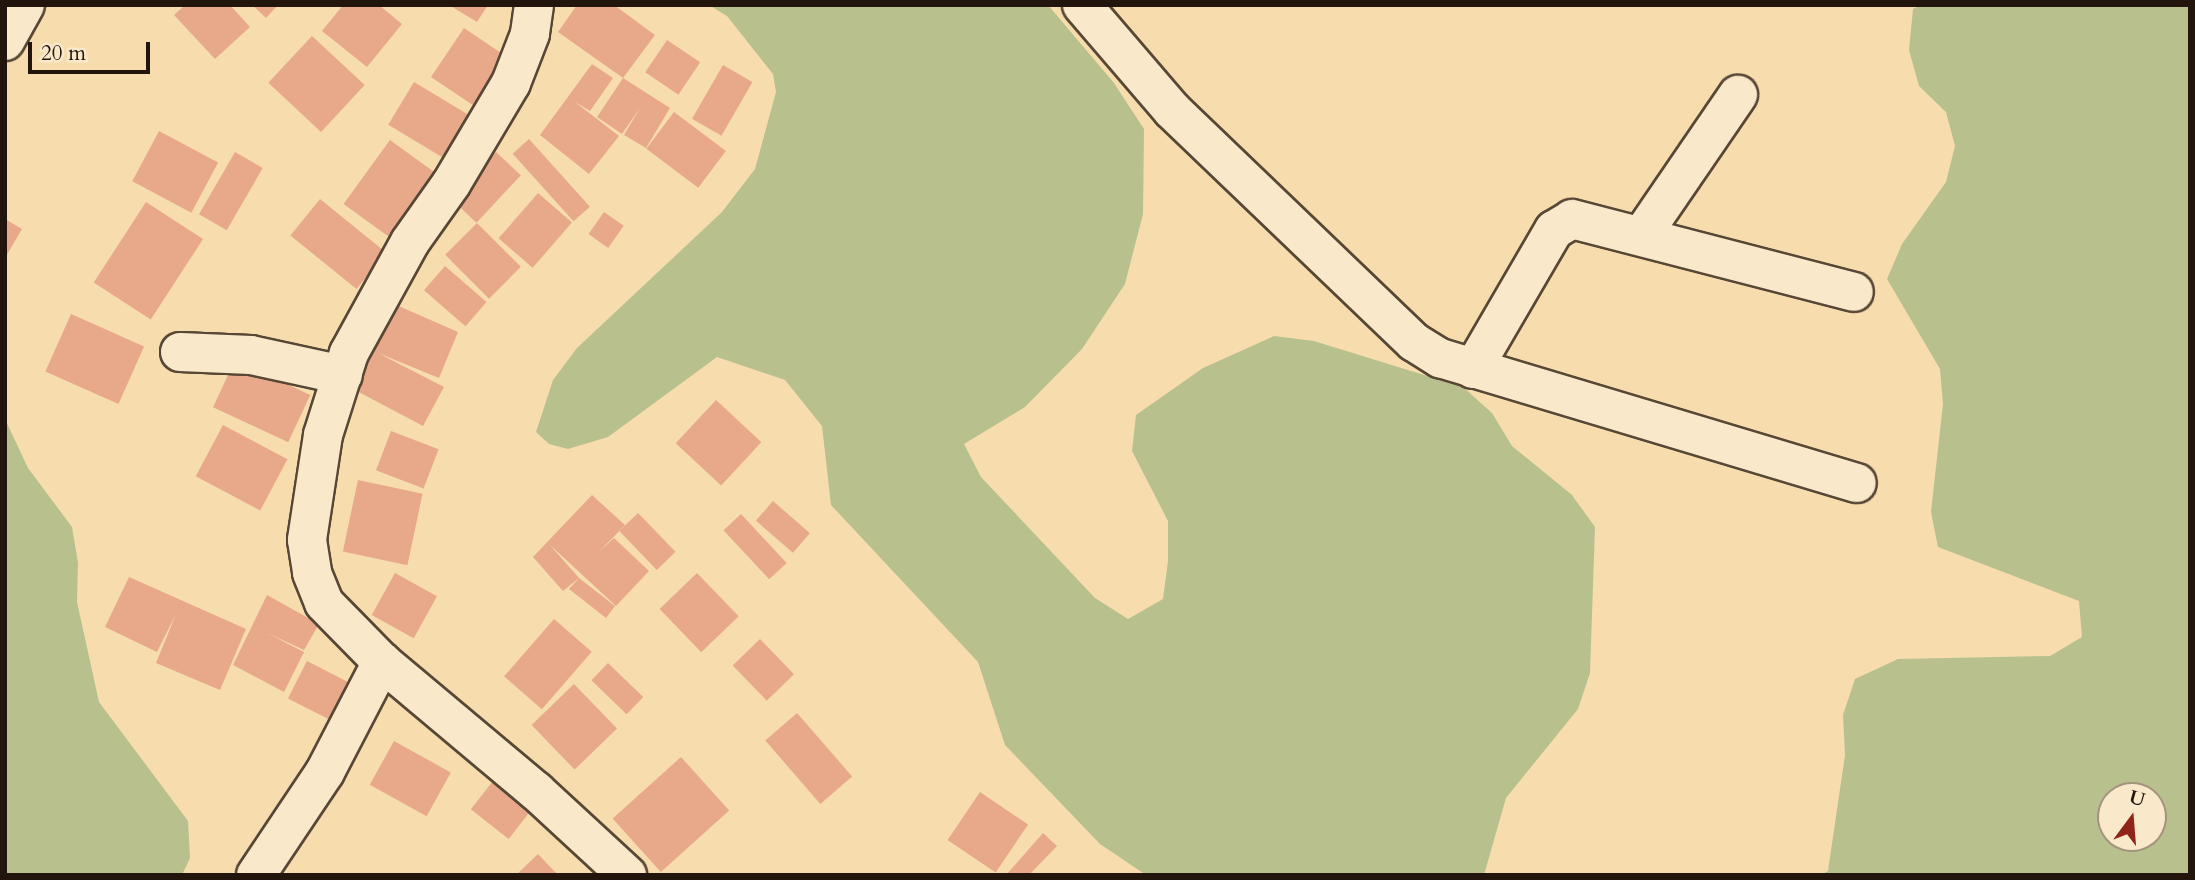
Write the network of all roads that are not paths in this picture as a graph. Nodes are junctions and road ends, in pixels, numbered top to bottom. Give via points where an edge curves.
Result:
1 (25, 5) edge
2 (534, 5) edge
3 (1082, 5) edge
4 (5, 41) edge
5 (1738, 95) dead end
6 (1642, 234) junction
7 (1854, 292) dead end
8 (180, 352) dead end
9 (1473, 369) junction
10 (342, 375) junction
11 (1857, 483) dead end
12 (382, 662) junction
13 (256, 875) edge
14 (627, 875) edge

1 - 4 street
2 - 10 street via 530,34 511,83 373,306
3 - 9 street via 1172,110 1284,222 1414,342 1440,358
5 - 6 street
6 - 7 street
6 - 9 street via 1582,219 1562,223
8 - 10 street via 251,355
9 - 11 street
10 - 12 street via 323,435 310,505 310,562 324,603
12 - 13 street via 325,772
12 - 14 street via 536,791

